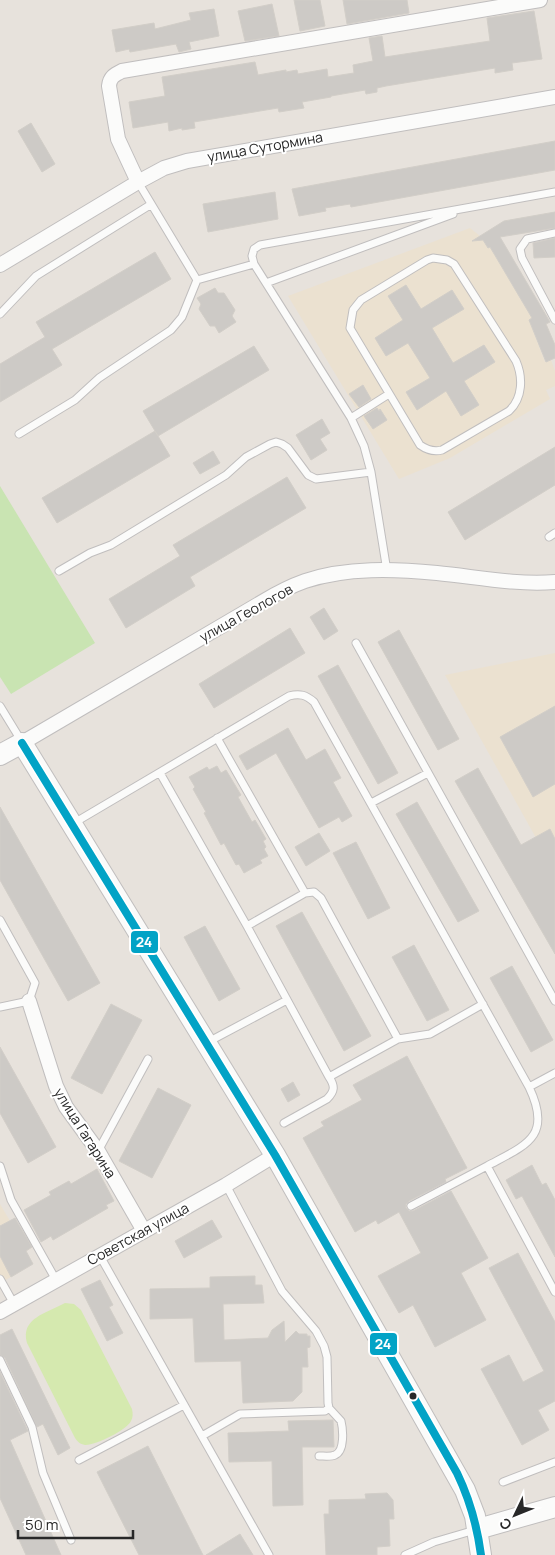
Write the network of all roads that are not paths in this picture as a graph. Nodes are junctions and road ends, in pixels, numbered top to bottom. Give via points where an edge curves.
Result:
1 (540, 0) edge
2 (555, 97) edge
3 (138, 182) junction
4 (555, 192) edge
5 (150, 205) junction
6 (471, 207) junction
7 (555, 233) edge
8 (254, 264) junction
9 (0, 265) edge
10 (197, 280) junction
11 (266, 283) junction
12 (0, 314) edge
13 (555, 320) edge
14 (390, 394) junction
15 (351, 418) junction
16 (19, 434) dead end
17 (371, 472) junction
18 (59, 571) dead end
19 (388, 571) junction
20 (555, 582) edge
21 (356, 643) dead end
22 (0, 706) edge
23 (217, 738) junction
24 (22, 743) junction
25 (0, 755) edge
26 (160, 773) junction
27 (428, 774) junction
28 (371, 803) junction
29 (72, 824) junction
30 (305, 893) junction
31 (0, 920) edge
32 (246, 926) junction
33 (3, 933) edge
34 (287, 1000) junction
35 (555, 1000) edge
36 (29, 1001) junction
37 (483, 1004) junction
38 (0, 1007) edge
39 (398, 1039) junction
40 (206, 1044) junction
41 (148, 1058) dead end
42 (555, 1073) edge
43 (329, 1077) junction
44 (529, 1087) junction
45 (284, 1123) dead end
46 (98, 1151) junction
47 (275, 1155) junction
48 (0, 1166) edge
49 (487, 1166) junction
50 (226, 1185) junction
51 (411, 1206) dead end
52 (144, 1231) junction
53 (100, 1256) junction
54 (0, 1279) edge
55 (56, 1280) junction
56 (555, 1292) edge
57 (14, 1304) junction
58 (0, 1312) edge
59 (0, 1360) edge
60 (184, 1405) junction
61 (329, 1408) junction
62 (202, 1436) junction
63 (319, 1456) dead end
64 (79, 1460) dead end
65 (555, 1462) edge
66 (503, 1482) dead end
67 (555, 1507) edge
68 (478, 1529) junction
69 (71, 1540) dead end
70 (269, 1555) edge
71 (406, 1555) edge
72 (481, 1555) edge

1 - 3 street via 116,74 110,79 109,86 118,139
2 - 3 street, улица Сутормина via 187,161 164,168
3 - 5 lane
3 - 9 street, улица Сутормина
4 - 6 lane
5 - 10 lane
5 - 12 lane via 36,276
6 - 8 lane via 260,245 254,249
6 - 11 lane
7 - 13 lane via 527,239 520,249
8 - 10 lane
8 - 11 lane
10 - 16 lane via 182,317 171,330 99,378 75,400
11 - 15 lane
14 - 14 lane via 350,328 353,310 362,300 428,260 447,260 454,264 516,361 521,376 517,403 510,411 438,451 420,445
14 - 15 lane
15 - 17 lane
17 - 18 lane via 316,479 308,475 288,448 276,442 246,457 226,475 111,545
17 - 19 lane
19 - 20 street, улица Геологов via 512,582
19 - 24 street, улица Геологов via 328,576 286,589
21 - 27 lane
22 - 24 lane
23 - 26 lane
23 - 28 lane via 289,696 307,697 314,702
23 - 30 lane
24 - 25 main road
24 - 29 main road
26 - 29 lane
26 - 32 lane
27 - 28 lane
27 - 35 lane
28 - 37 lane
29 - 40 main road
30 - 32 lane
30 - 39 lane via 314,892 321,898
31 - 33 lane, улица Гагарина
32 - 34 lane
33 - 36 lane, улица Гагарина via 35,982
34 - 40 lane
34 - 43 lane
36 - 38 lane
36 - 46 street, улица Гагарина via 56,1086 66,1107
37 - 39 lane via 430,1034
37 - 44 lane
39 - 43 lane
40 - 47 main road
41 - 46 lane
42 - 44 lane
43 - 45 lane via 334,1084 332,1094
44 - 49 lane via 538,1114 534,1133 524,1146
46 - 52 street, улица Гагарина
47 - 50 street, Советская улица
47 - 68 main road via 456,1474 472,1506
48 - 55 lane via 11,1200
49 - 51 lane
49 - 56 lane
50 - 52 street, Советская улица
50 - 61 lane via 282,1291 316,1331 324,1346
52 - 53 street, Советская улица
53 - 55 street, Советская улица
53 - 60 lane
54 - 57 lane
55 - 57 street, Советская улица
57 - 58 street, Советская улица
59 - 69 lane via 32,1427 45,1479
60 - 62 lane
60 - 64 lane
61 - 62 lane via 325,1411 240,1414
61 - 63 lane via 341,1421 340,1452 334,1456
62 - 70 lane
65 - 66 lane
67 - 68 main road
68 - 71 lane via 434,1542
68 - 72 main road

